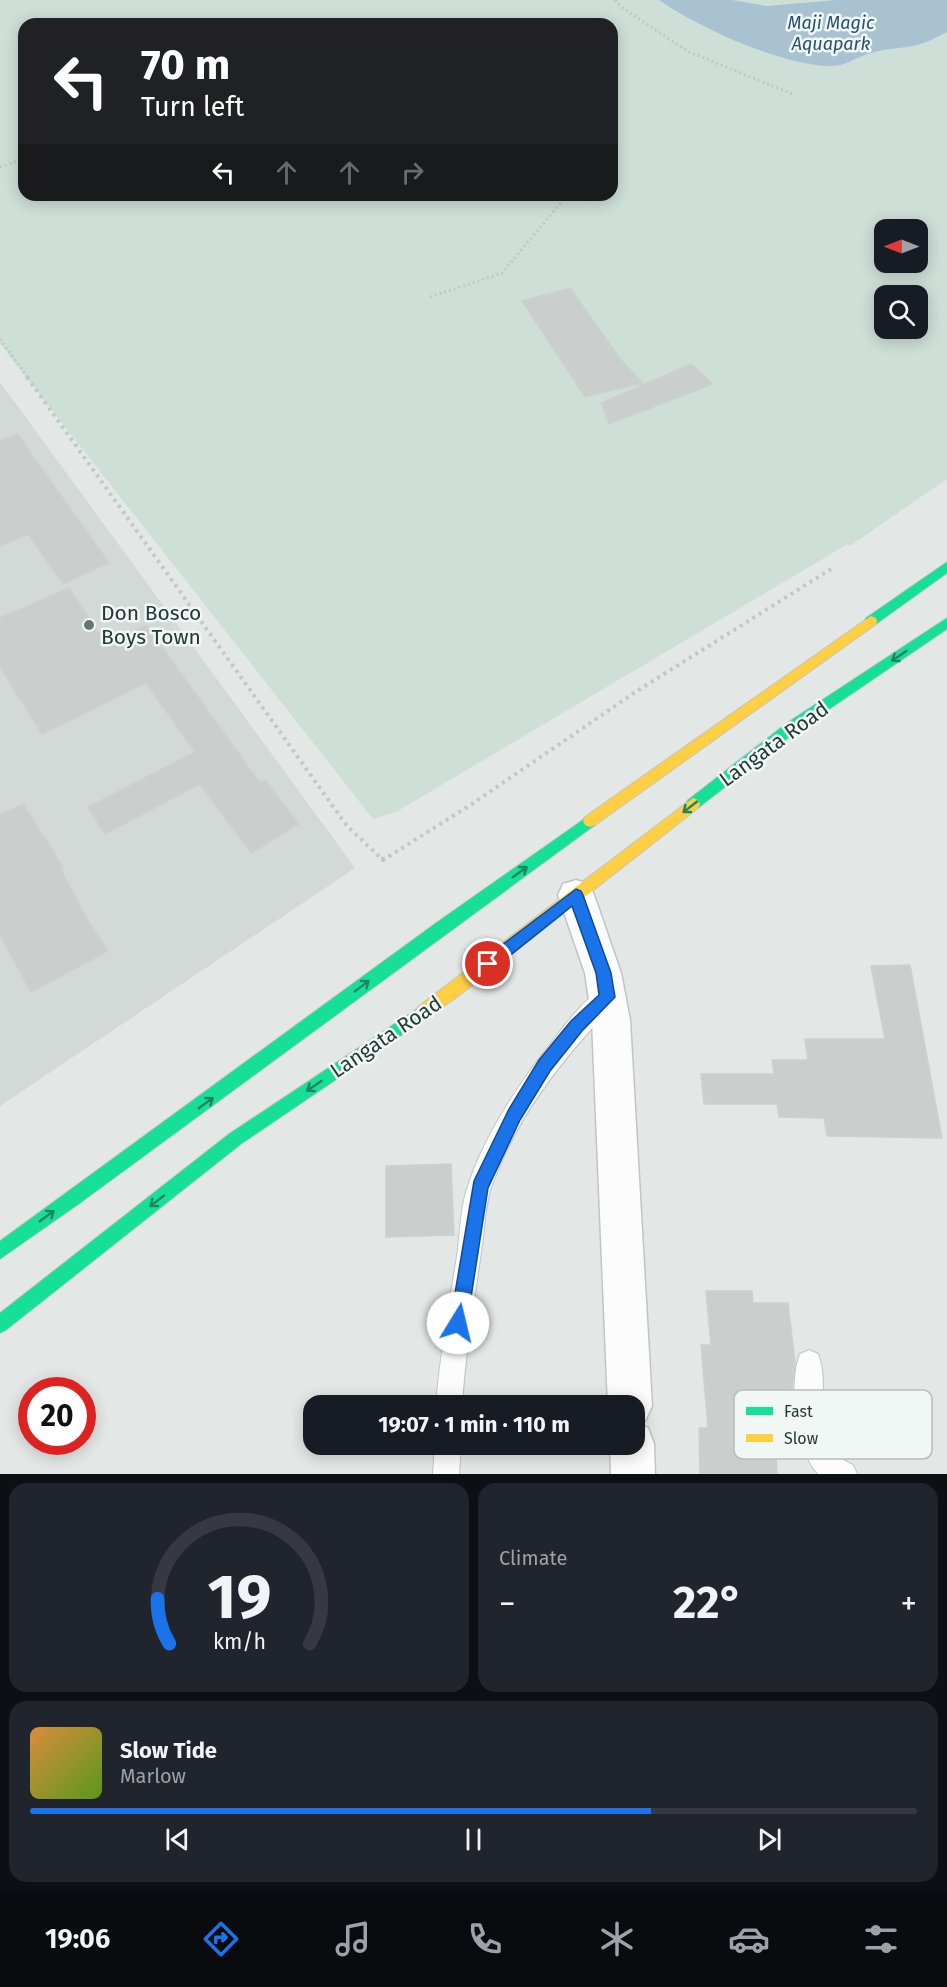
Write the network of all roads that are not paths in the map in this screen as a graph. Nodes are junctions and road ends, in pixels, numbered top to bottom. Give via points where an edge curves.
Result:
1 (947, 567) edge
2 (947, 623) edge
3 (576, 895) junction
4 (607, 997) junction
5 (0, 1251) edge
6 (0, 1324) edge
7 (809, 1363) dead end
8 (808, 1390) edge
9 (450, 1395) edge
10 (630, 1395) edge
11 (447, 1455) edge
12 (632, 1455) edge
13 (824, 1459) edge
14 (446, 1474) edge
15 (633, 1474) edge
16 (844, 1474) edge

5 -> 1 main road, Langata Road via 436,930
2 -> 3 main road, Langata Road via 792,727
3 - 4 street via 603,973
3 -> 6 main road, Langata Road via 452,992 235,1139
4 - 9 lane via 544,1066 514,1114 480,1187
4 - 10 street
7 - 8 lane
11 - 14 lane
12 - 15 street
13 - 16 lane via 829,1467

